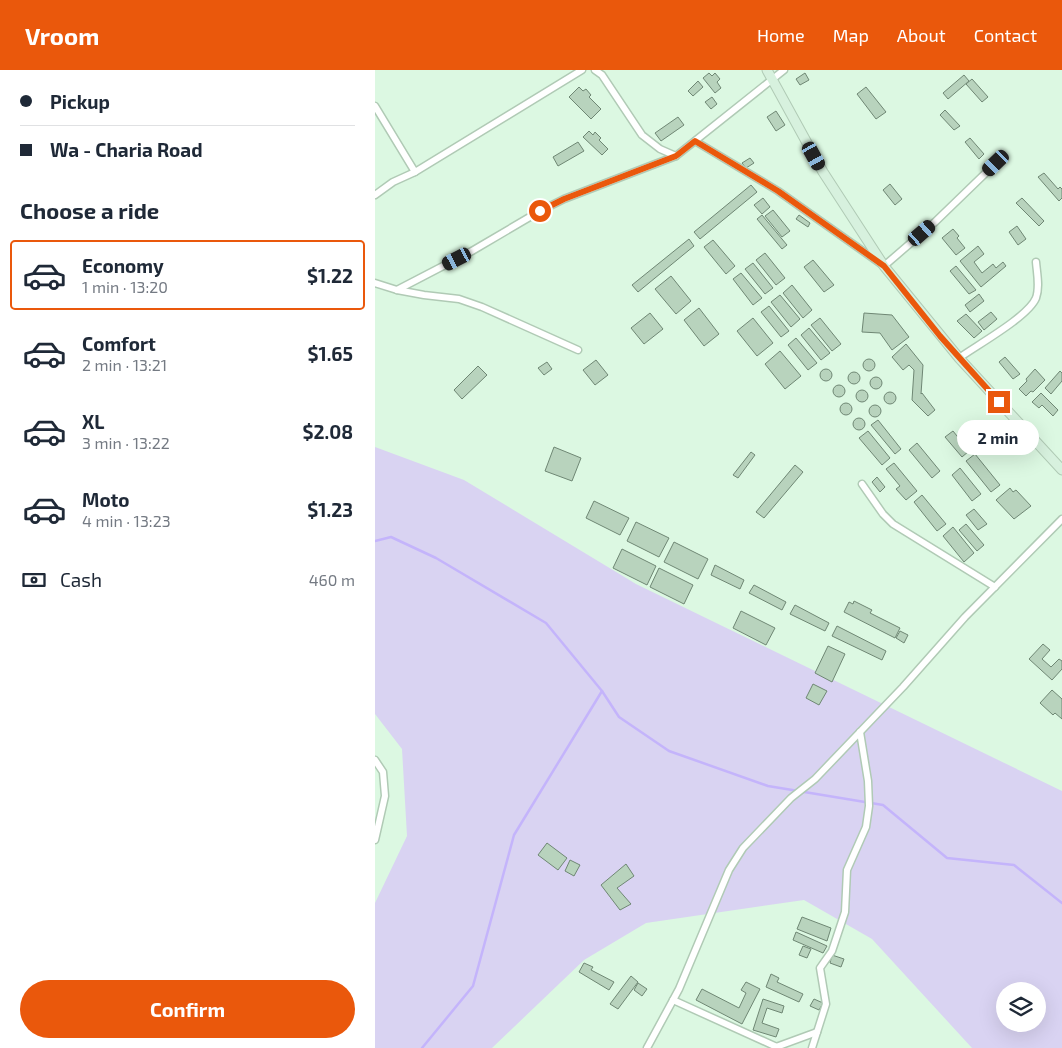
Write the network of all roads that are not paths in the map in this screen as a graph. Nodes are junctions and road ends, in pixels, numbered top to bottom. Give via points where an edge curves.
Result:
1 (582, 70) edge
2 (595, 70) edge
3 (767, 70) edge
4 (783, 70) edge
5 (772, 78) junction
6 (375, 106) edge
7 (695, 141) junction
8 (676, 156) junction
9 (996, 163) dead end
10 (415, 172) junction
11 (375, 195) edge
12 (1037, 262) dead end
13 (884, 266) junction
14 (375, 284) edge
15 (397, 290) junction
16 (578, 350) dead end
17 (959, 358) junction
18 (1062, 470) edge
19 (861, 484) dead end
20 (1062, 520) edge
21 (995, 587) junction
22 (860, 732) junction
23 (375, 760) edge
24 (375, 840) edge
25 (673, 1000) junction
26 (817, 1032) junction
27 (647, 1048) edge
28 (778, 1048) edge
29 (812, 1048) edge

1 - 10 street
2 - 8 street via 602,75 642,135
3 - 5 street
4 - 5 street
5 - 7 street
5 - 13 street via 823,172
6 - 10 street
7 - 8 street
7 - 13 street via 778,191
8 - 15 street via 564,199
9 - 13 street
10 - 11 street
12 - 17 street via 1038,291 1029,308
13 - 17 street
14 - 15 street
15 - 16 street via 475,304
17 - 18 street
19 - 21 street via 893,524
20 - 21 street
21 - 22 street
22 - 25 street via 743,848 729,870
22 - 26 street via 868,781 866,827 847,870 845,912 832,951 820,968 826,1004
23 - 24 street via 383,772 385,796
25 - 27 street
25 - 28 street
26 - 28 street
26 - 29 street

